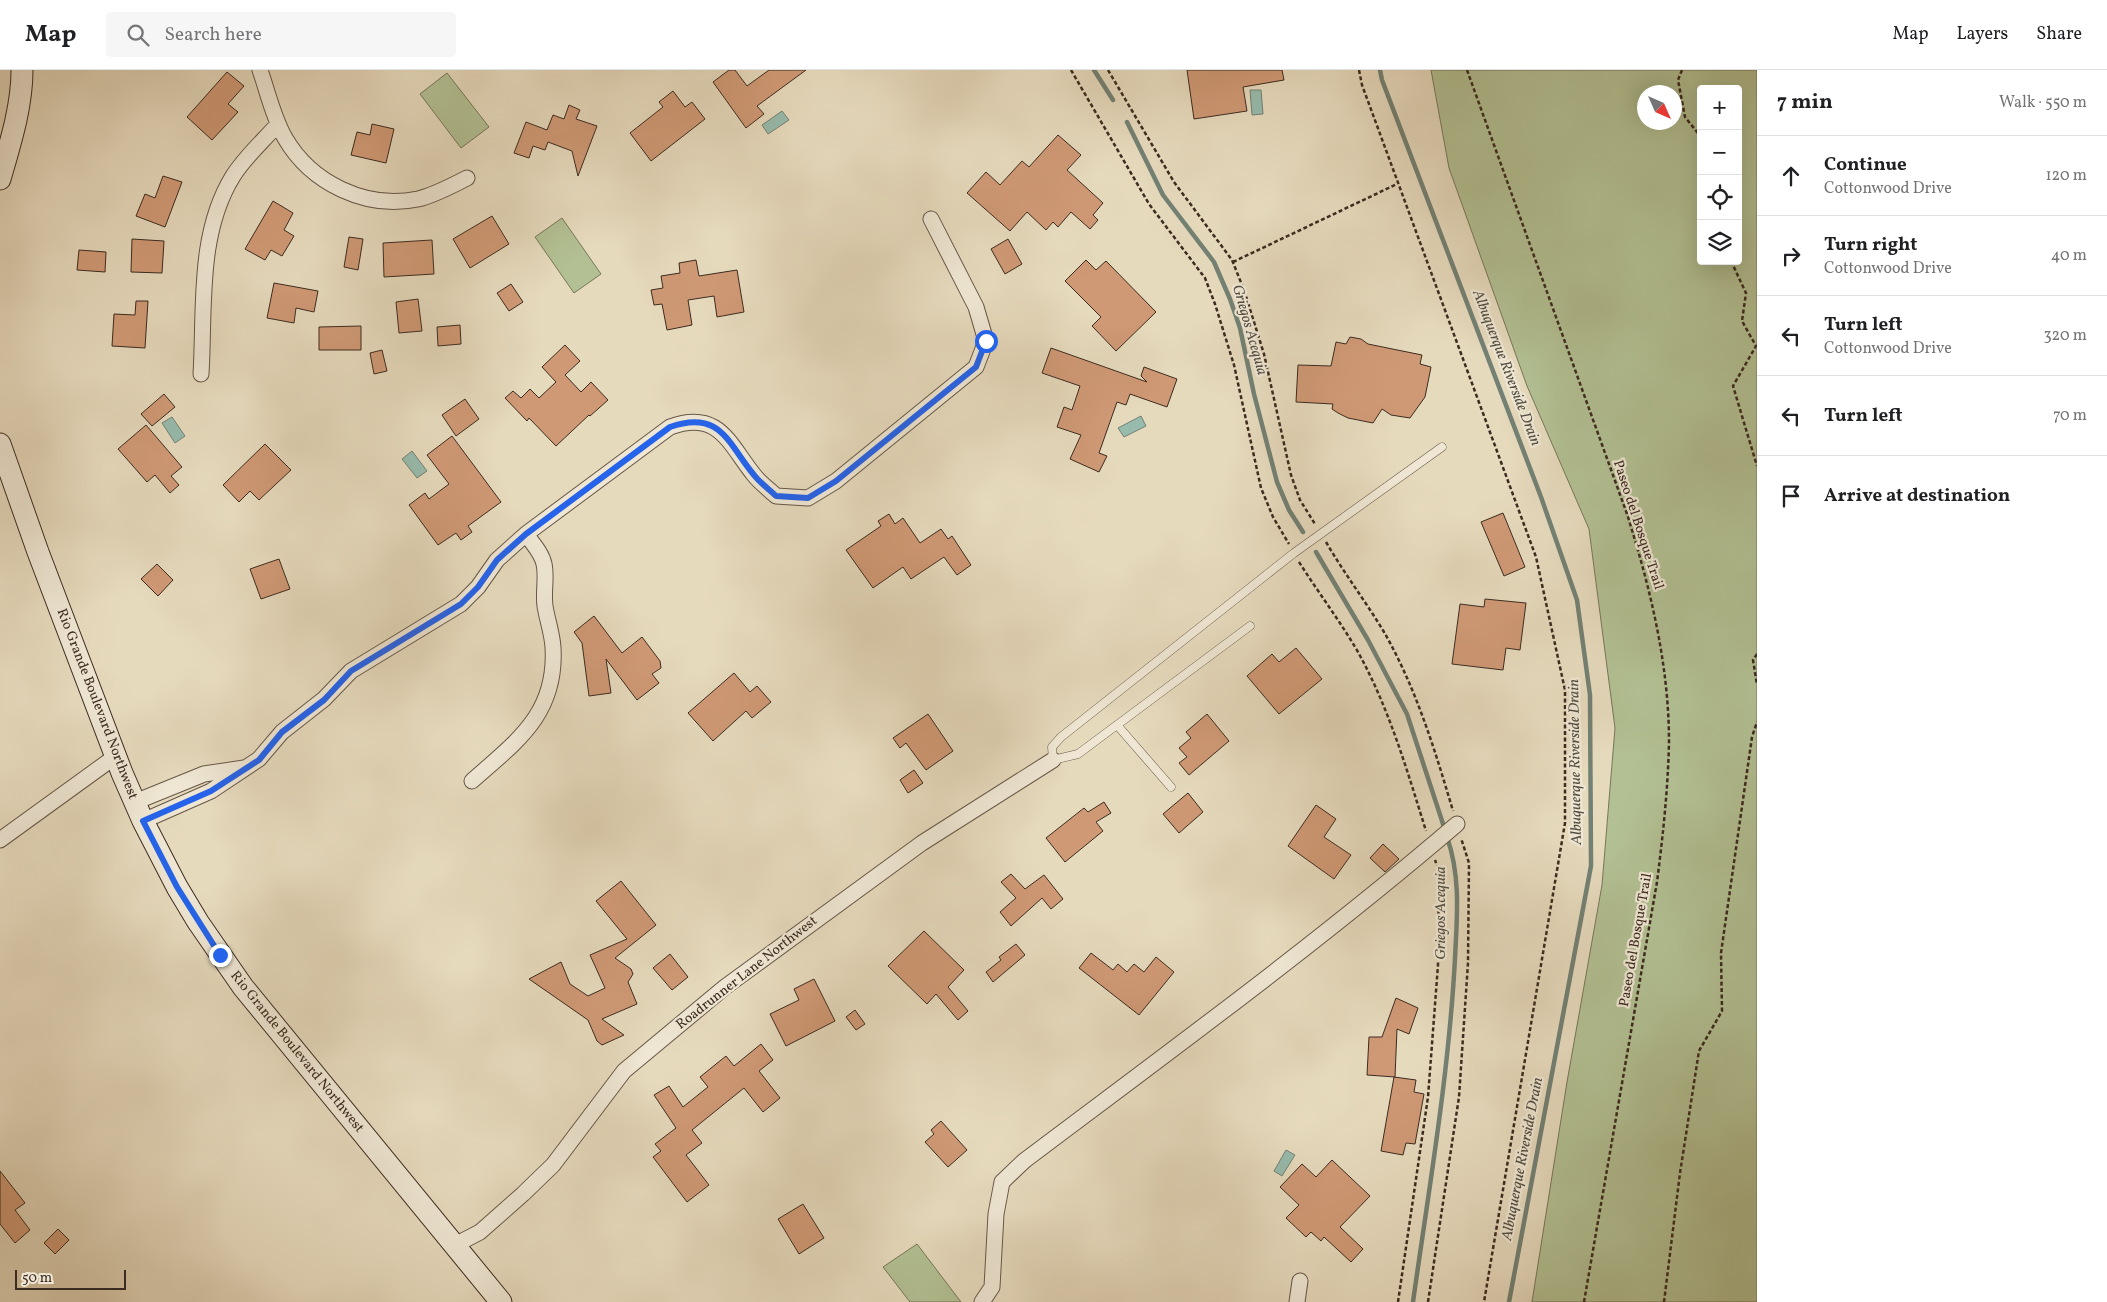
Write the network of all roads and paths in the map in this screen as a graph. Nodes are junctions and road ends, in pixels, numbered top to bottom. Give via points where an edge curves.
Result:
1 (22, 70) edge
2 (260, 70) edge
3 (1071, 70) edge
4 (1108, 70) edge
5 (1360, 70) edge
6 (1467, 70) edge
7 (1682, 70) edge
8 (278, 124) junction
9 (1697, 132) edge
10 (467, 178) dead end
11 (0, 179) edge
12 (1397, 184) junction
13 (931, 218) dead end
14 (1233, 262) junction
15 (1733, 265) edge
16 (201, 374) dead end
17 (0, 444) edge
18 (1442, 447) dead end
19 (1757, 466) edge
20 (526, 534) junction
21 (1321, 534) junction
22 (1294, 554) junction
23 (1250, 626) dead end
24 (1757, 654) edge
25 (1757, 685) edge
26 (1757, 722) edge
27 (1116, 725) junction
28 (116, 756) junction
29 (1053, 760) junction
30 (245, 768) junction
31 (472, 781) dead end
32 (1171, 787) dead end
33 (135, 802) junction
34 (143, 821) junction
35 (1455, 826) junction
36 (0, 840) edge
37 (1434, 846) junction
38 (455, 1245) junction
39 (1300, 1281) dead end
40 (501, 1302) edge
41 (982, 1302) edge
42 (1297, 1302) edge
43 (1398, 1302) edge
44 (1428, 1302) edge
45 (1484, 1302) edge
46 (1584, 1302) edge
47 (1664, 1302) edge

1 - 11 street via 15,127
2 - 8 street
3 - 22 path via 1149,204 1205,278 1234,365 1262,488 1273,517
4 - 14 path via 1174,182
5 - 12 path via 1362,85
6 - 46 path, Paseo del Bosque Trail via 1642,560 1656,620 1665,683 1669,740 1666,813
7 - 9 path via 1678,80 1685,117
8 - 10 street via 294,152 308,167 337,188 356,195 386,200 418,199
8 - 16 street via 233,176 210,228 206,252
12 - 14 path
12 - 45 path via 1536,557 1564,690 1565,823
13 - 20 street via 976,307 986,341 976,367 836,481 808,498 776,496 754,476 726,436 709,425 685,422 661,432
14 - 21 path via 1264,354 1291,475 1300,500
15 - 19 path via 1746,293 1742,321 1756,346 1733,386
17 - 28 street, Rio Grande Boulevard Northwest
18 - 21 lane
20 - 30 street via 497,560 461,604 351,671 324,700 288,727 259,760
20 - 31 street via 544,563 544,600 553,647 550,686 541,711 521,737
21 - 22 lane
21 - 35 path via 1384,633 1412,692 1430,736
22 - 29 lane via 1056,742 1052,747
22 - 37 path via 1358,652 1401,750
23 - 27 lane
24 - 25 path via 1753,660
26 - 47 path via 1752,737 1721,953 1722,1011 1699,1051
27 - 29 lane via 1078,754
27 - 32 lane
28 - 33 street, Rio Grande Boulevard Northwest
28 - 36 street
29 - 38 street, Roadrunner Lane Northwest via 922,843 725,986 624,1071 553,1165 480,1232
30 - 33 street via 204,774
30 - 34 street via 211,791
33 - 34 street, Rio Grande Boulevard Northwest
34 - 38 street, Rio Grande Boulevard Northwest via 177,887 243,988
35 - 37 street
35 - 44 path via 1469,863 1468,963 1459,1096
37 - 41 street via 1308,946 1024,1161 1002,1182 996,1214 992,1287
37 - 43 path via 1439,871 1438,965 1428,1097
38 - 40 street, Rio Grande Boulevard Northwest
39 - 42 street

